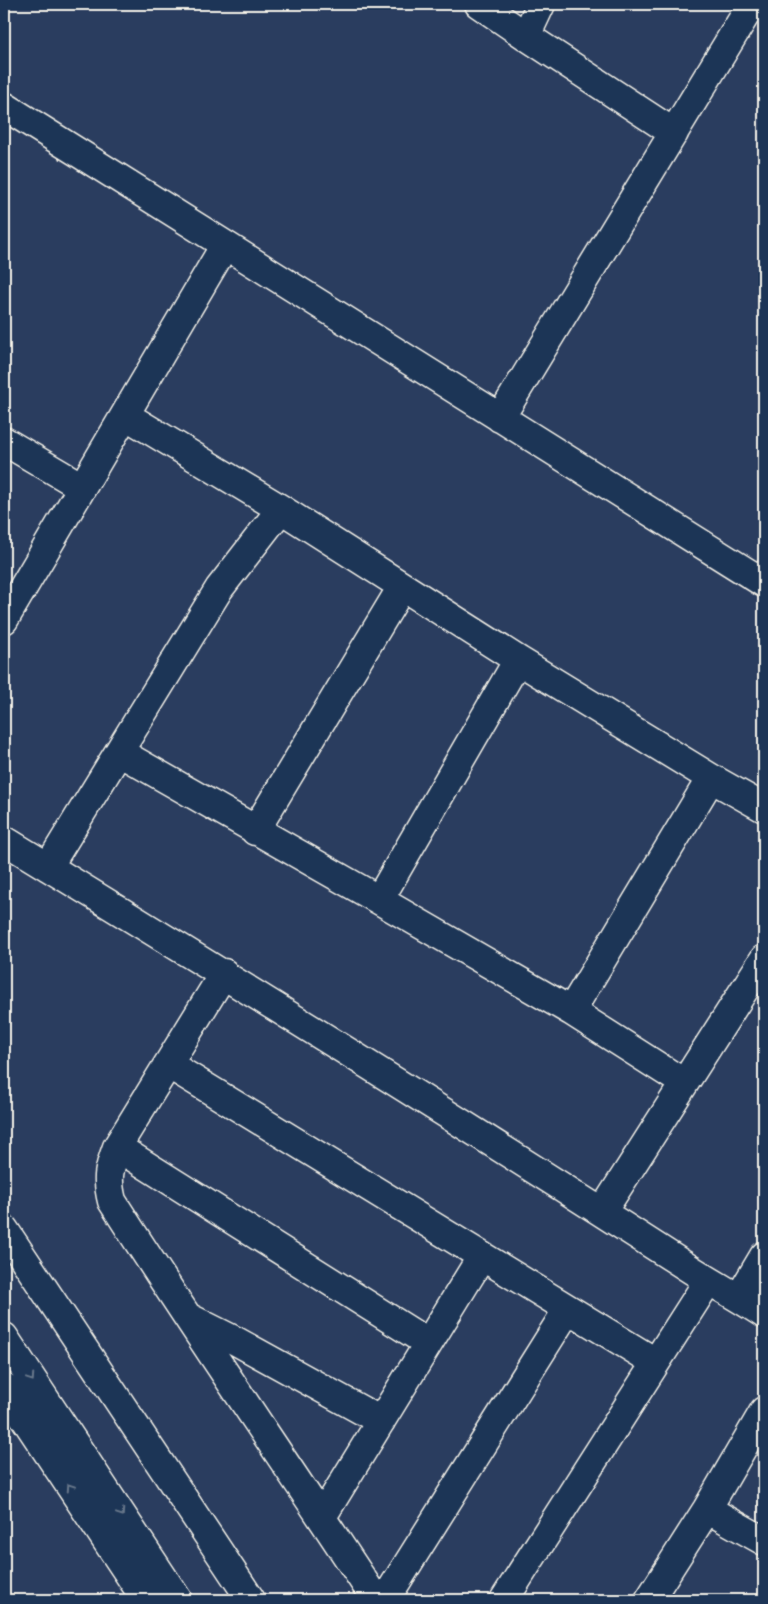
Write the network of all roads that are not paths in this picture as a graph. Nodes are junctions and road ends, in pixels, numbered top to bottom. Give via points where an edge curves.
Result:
1 (479, 4) edge
2 (541, 4) edge
3 (752, 4) edge
4 (526, 36) junction
5 (4, 106) edge
6 (674, 133) junction
7 (225, 245) junction
8 (125, 415) junction
9 (500, 418) junction
10 (4, 441) edge
11 (82, 488) junction
12 (280, 510) junction
13 (764, 583) edge
14 (402, 587) junction
15 (4, 620) edge
16 (518, 660) junction
17 (119, 752) junction
18 (711, 778) junction
19 (764, 808) edge
20 (255, 830) junction
21 (4, 840) edge
22 (48, 867) junction
23 (379, 900) junction
24 (764, 959) edge
25 (224, 973) junction
26 (572, 1011) junction
27 (168, 1064) junction
28 (684, 1083) junction
29 (117, 1146) junction
30 (602, 1212) junction
31 (4, 1230) edge
32 (482, 1256) junction
33 (764, 1256) edge
34 (708, 1281) junction
35 (739, 1298) junction
36 (568, 1309) junction
37 (764, 1314) edge
38 (186, 1316) junction
39 (4, 1337) edge
40 (428, 1343) junction
41 (655, 1362) junction
42 (4, 1387) edge
43 (764, 1411) edge
44 (381, 1421) junction
45 (707, 1509) junction
46 (322, 1517) junction
47 (764, 1541) edge
48 (146, 1600) edge
49 (178, 1600) edge
50 (251, 1600) edge
51 (376, 1600) edge
52 (385, 1600) edge
53 (504, 1600) edge
54 (649, 1600) edge

1 - 4 street
2 - 4 street
3 - 6 street
4 - 6 street
5 - 7 street
6 - 9 street
7 - 8 street
7 - 9 street
8 - 11 street
8 - 12 street
9 - 13 street
10 - 11 street
11 - 15 street
12 - 14 street
12 - 17 street via 219,589
14 - 16 street
14 - 20 street
16 - 18 street
16 - 23 street
17 - 20 street
17 - 22 street
18 - 19 street
18 - 26 street
20 - 23 street
21 - 22 street
22 - 25 street
23 - 26 street
24 - 28 street
25 - 27 street
25 - 30 street
26 - 28 street
27 - 29 street
27 - 32 street
28 - 30 street
29 - 38 street via 109,1169 108,1186 112,1201
29 - 40 street
30 - 34 street
31 - 50 street
32 - 36 street
32 - 40 street
33 - 35 street
34 - 35 street
34 - 41 street
35 - 37 street
36 - 41 street
36 - 52 street
38 - 44 street
38 - 46 street
39 -> 49 street
40 - 44 street
41 - 53 street
48 -> 42 street
43 - 45 street
44 - 46 street
45 - 47 street
45 - 54 street
46 - 51 street

